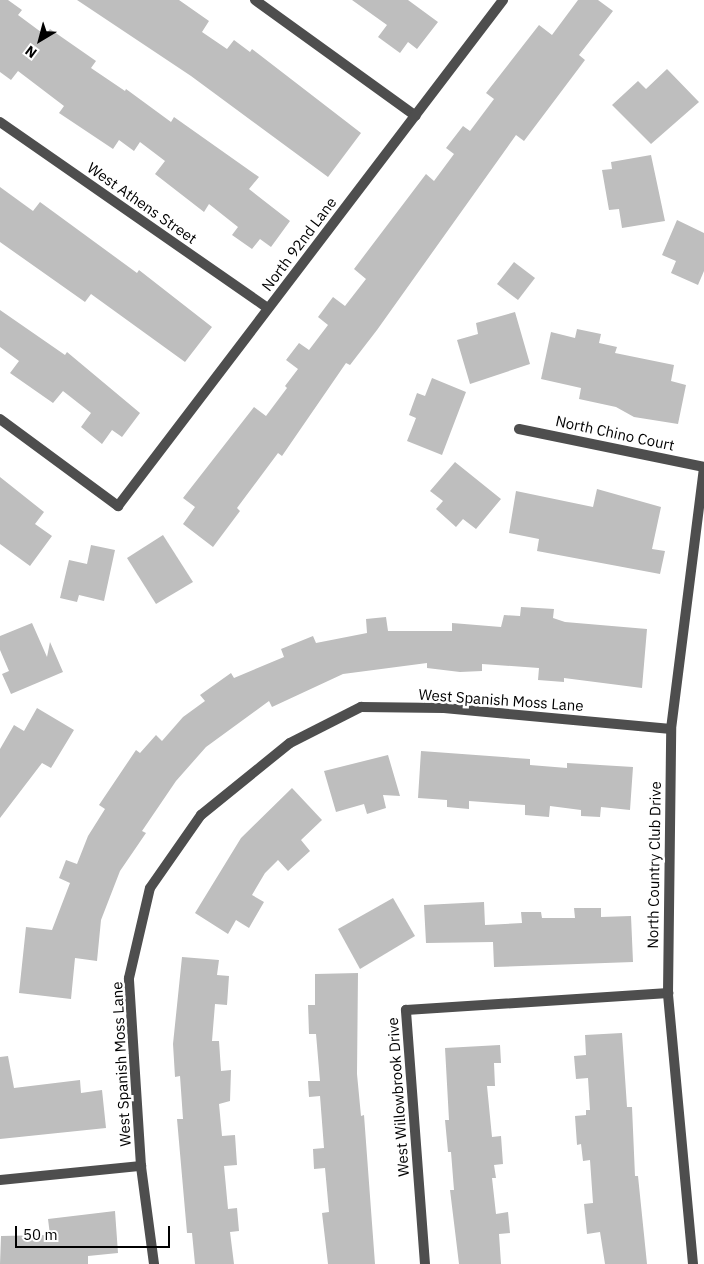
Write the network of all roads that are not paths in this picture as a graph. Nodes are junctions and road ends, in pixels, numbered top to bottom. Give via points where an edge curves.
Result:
1 (254, 0) edge
2 (503, 0) edge
3 (416, 116) junction
4 (0, 122) edge
5 (268, 308) junction
6 (0, 418) edge
7 (519, 429) dead end
8 (704, 468) edge
9 (671, 729) junction
10 (668, 993) junction
11 (142, 1166) junction
12 (0, 1180) edge
13 (154, 1264) edge
14 (426, 1264) edge
15 (693, 1264) edge

1 - 3 street
2 - 3 street, North 92nd Lane
3 - 5 street, North 92nd Lane
4 - 5 street, West Athens Street
5 - 6 street, North 92nd Lane via 118,506
7 - 8 street, North Chino Court
8 - 9 street, North Country Club Drive
9 - 10 street, North Country Club Drive
9 - 11 street, West Spanish Moss Lane via 444,708 361,707 290,743 201,815 150,888 129,978
10 - 14 street, West Willowbrook Drive via 406,1010
10 - 15 street, North Country Club Drive
11 - 12 street
11 - 13 street, West Spanish Moss Lane

